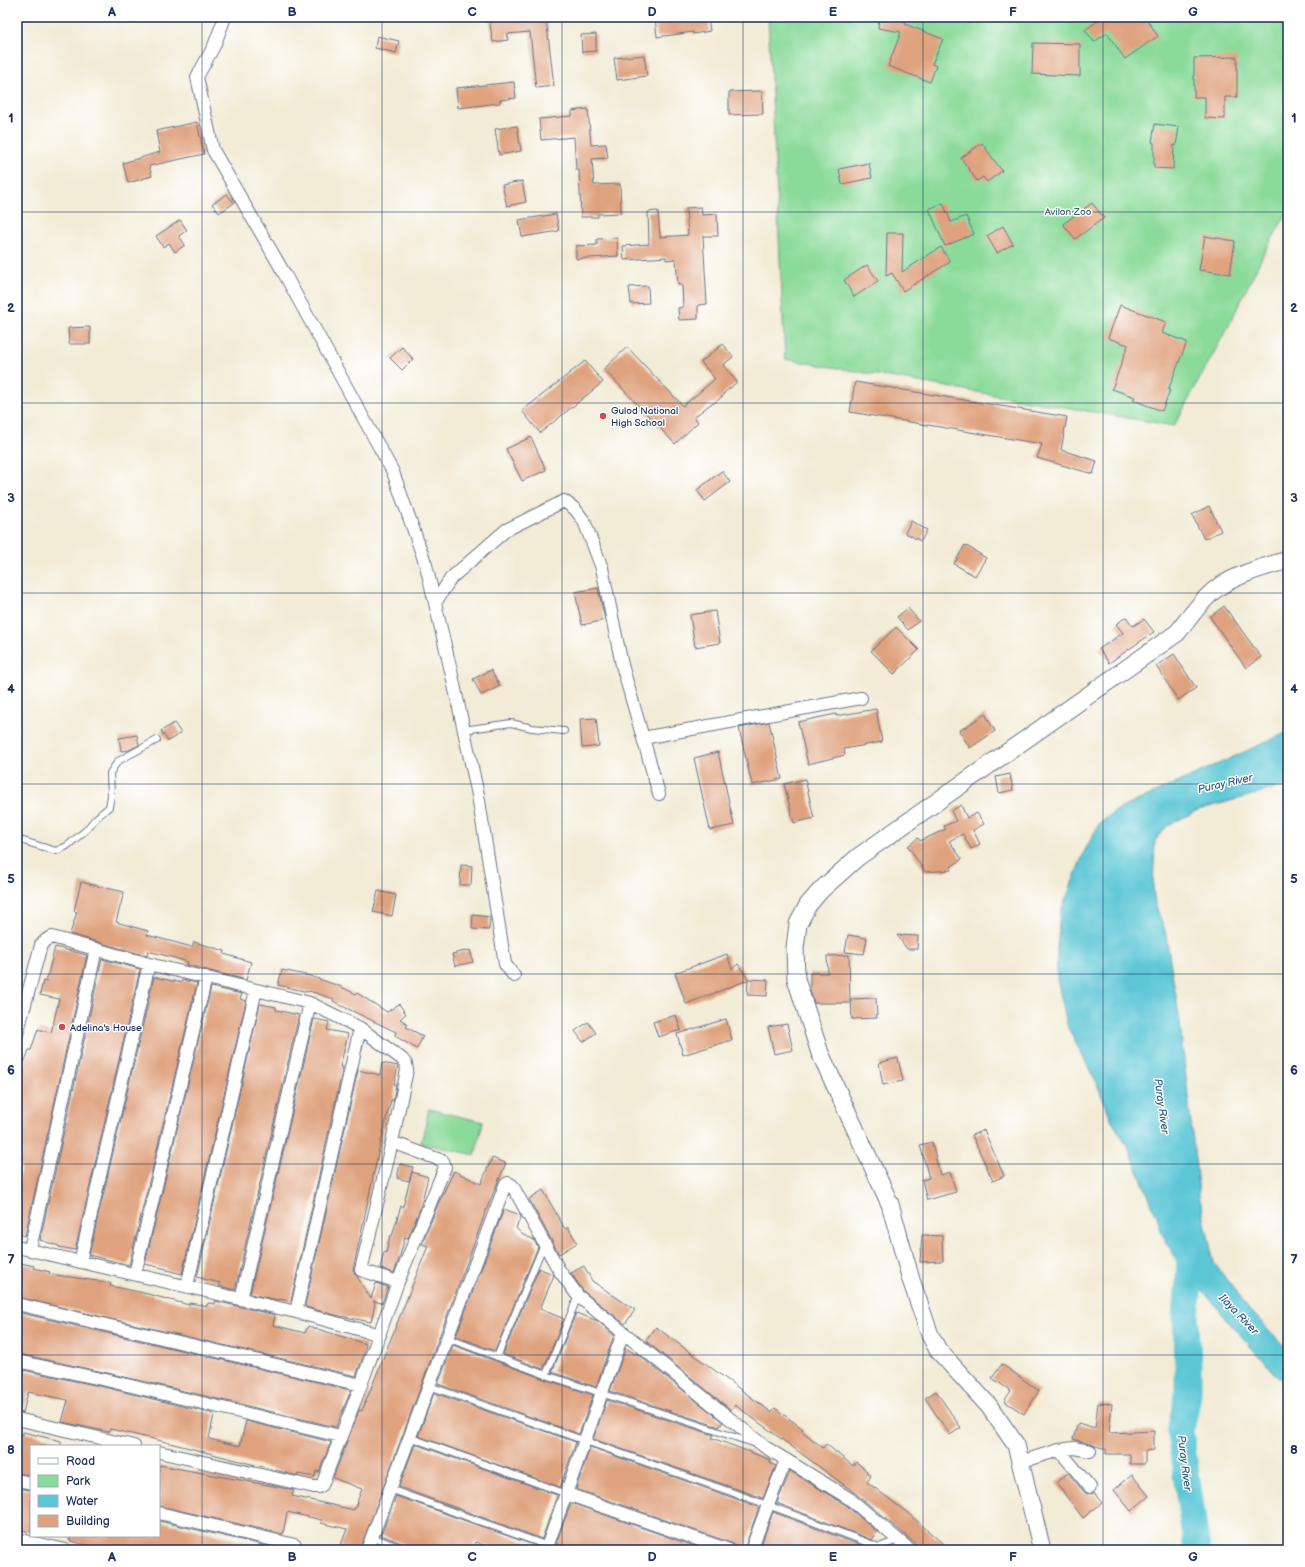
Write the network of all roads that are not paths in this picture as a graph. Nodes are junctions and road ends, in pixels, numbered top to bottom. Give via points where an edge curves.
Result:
1 (225, 17) edge
2 (1288, 560) edge
3 (435, 603) junction
4 (861, 698) dead end
5 (464, 730) junction
6 (564, 731) dead end
7 (643, 738) junction
8 (157, 740) dead end
9 (659, 794) dead end
10 (17, 839) edge
11 (96, 949) junction
12 (149, 964) junction
13 (514, 976) dead end
14 (206, 977) junction
15 (256, 990) junction
16 (310, 1003) junction
17 (360, 1028) junction
18 (17, 1034) edge
19 (392, 1142) junction
20 (544, 1244) junction
21 (17, 1246) edge
22 (30, 1249) junction
23 (80, 1262) junction
24 (135, 1274) junction
25 (398, 1282) junction
26 (187, 1286) junction
27 (578, 1296) junction
28 (240, 1299) junction
29 (17, 1304) edge
30 (296, 1312) junction
31 (623, 1333) junction
32 (380, 1335) junction
33 (447, 1338) junction
34 (497, 1357) junction
35 (17, 1361) edge
36 (546, 1375) junction
37 (361, 1385) junction
38 (429, 1386) junction
39 (602, 1393) junction
40 (17, 1419) edge
41 (340, 1436) junction
42 (409, 1437) junction
43 (585, 1441) junction
44 (130, 1445) edge
45 (765, 1447) junction
46 (1059, 1450) junction
47 (1090, 1451) dead end
48 (160, 1452) edge
49 (786, 1460) junction
50 (1020, 1462) junction
51 (17, 1480) edge
52 (30, 1483) edge
53 (1090, 1487) dead end
54 (390, 1489) junction
55 (567, 1494) junction
56 (768, 1505) junction
57 (160, 1513) edge
58 (372, 1537) junction
59 (17, 1539) edge
60 (898, 1540) junction
61 (551, 1549) edge
62 (66, 1550) edge
63 (298, 1550) edge
64 (367, 1550) edge
65 (408, 1550) edge
66 (730, 1550) edge
67 (751, 1550) edge
68 (910, 1550) edge
69 (1042, 1550) edge

1 - 3 street via 214,46 196,77 213,150 393,472 426,565
2 - 50 street via 1237,578 1216,589 1176,633 858,857 821,890 808,905 798,924 795,948 796,979 820,1054 890,1204 930,1335 938,1350 989,1406 1016,1445
3 - 5 street
3 - 7 street via 451,578 506,530 564,501 575,509 584,521 602,568 622,665
4 - 7 street
5 - 6 lane via 511,723
5 - 13 street via 478,795 505,964
7 - 9 street
8 - 10 lane via 118,761 110,773 109,807 67,846 56,851
11 - 12 street
11 - 18 street via 52,937 41,945
11 - 22 street
12 - 14 street
12 - 23 street
14 - 15 street
14 - 24 street
15 - 16 street
15 - 26 street
16 - 17 street
16 - 28 street
17 - 19 street via 406,1064 407,1070
17 - 30 street
19 - 25 street via 361,1270
19 - 25 street via 443,1161 445,1164
20 - 27 street via 558,1270
20 - 33 street via 512,1185 506,1184
20 - 34 lane
21 - 22 street
22 - 23 street
23 - 24 street
24 - 26 street
25 - 32 street
26 - 28 street
27 - 31 street
27 - 36 lane
28 - 30 street
29 - 37 street
30 - 32 street
31 - 39 street
31 - 45 street
32 - 37 street
33 - 34 lane
33 - 38 street
34 - 36 lane
35 - 41 street
36 - 39 lane
37 - 41 street
38 - 42 street
38 - 43 lane
39 - 43 street
39 - 45 lane
40 - 44 street
41 - 48 street via 322,1485 319,1487
42 - 54 street
42 - 55 lane
43 - 55 street
43 - 56 lane
45 - 49 street
46 - 47 street via 1074,1448
46 - 50 street
46 - 53 street
49 - 56 street
49 - 60 street via 850,1499
50 - 69 street
51 - 52 street
54 - 58 street
54 - 61 lane
55 - 61 street
55 - 66 street
56 - 60 lane via 879,1547
56 - 67 street
57 - 63 street via 295,1545
58 - 64 street
58 - 65 lane
59 - 62 street
60 - 68 street

